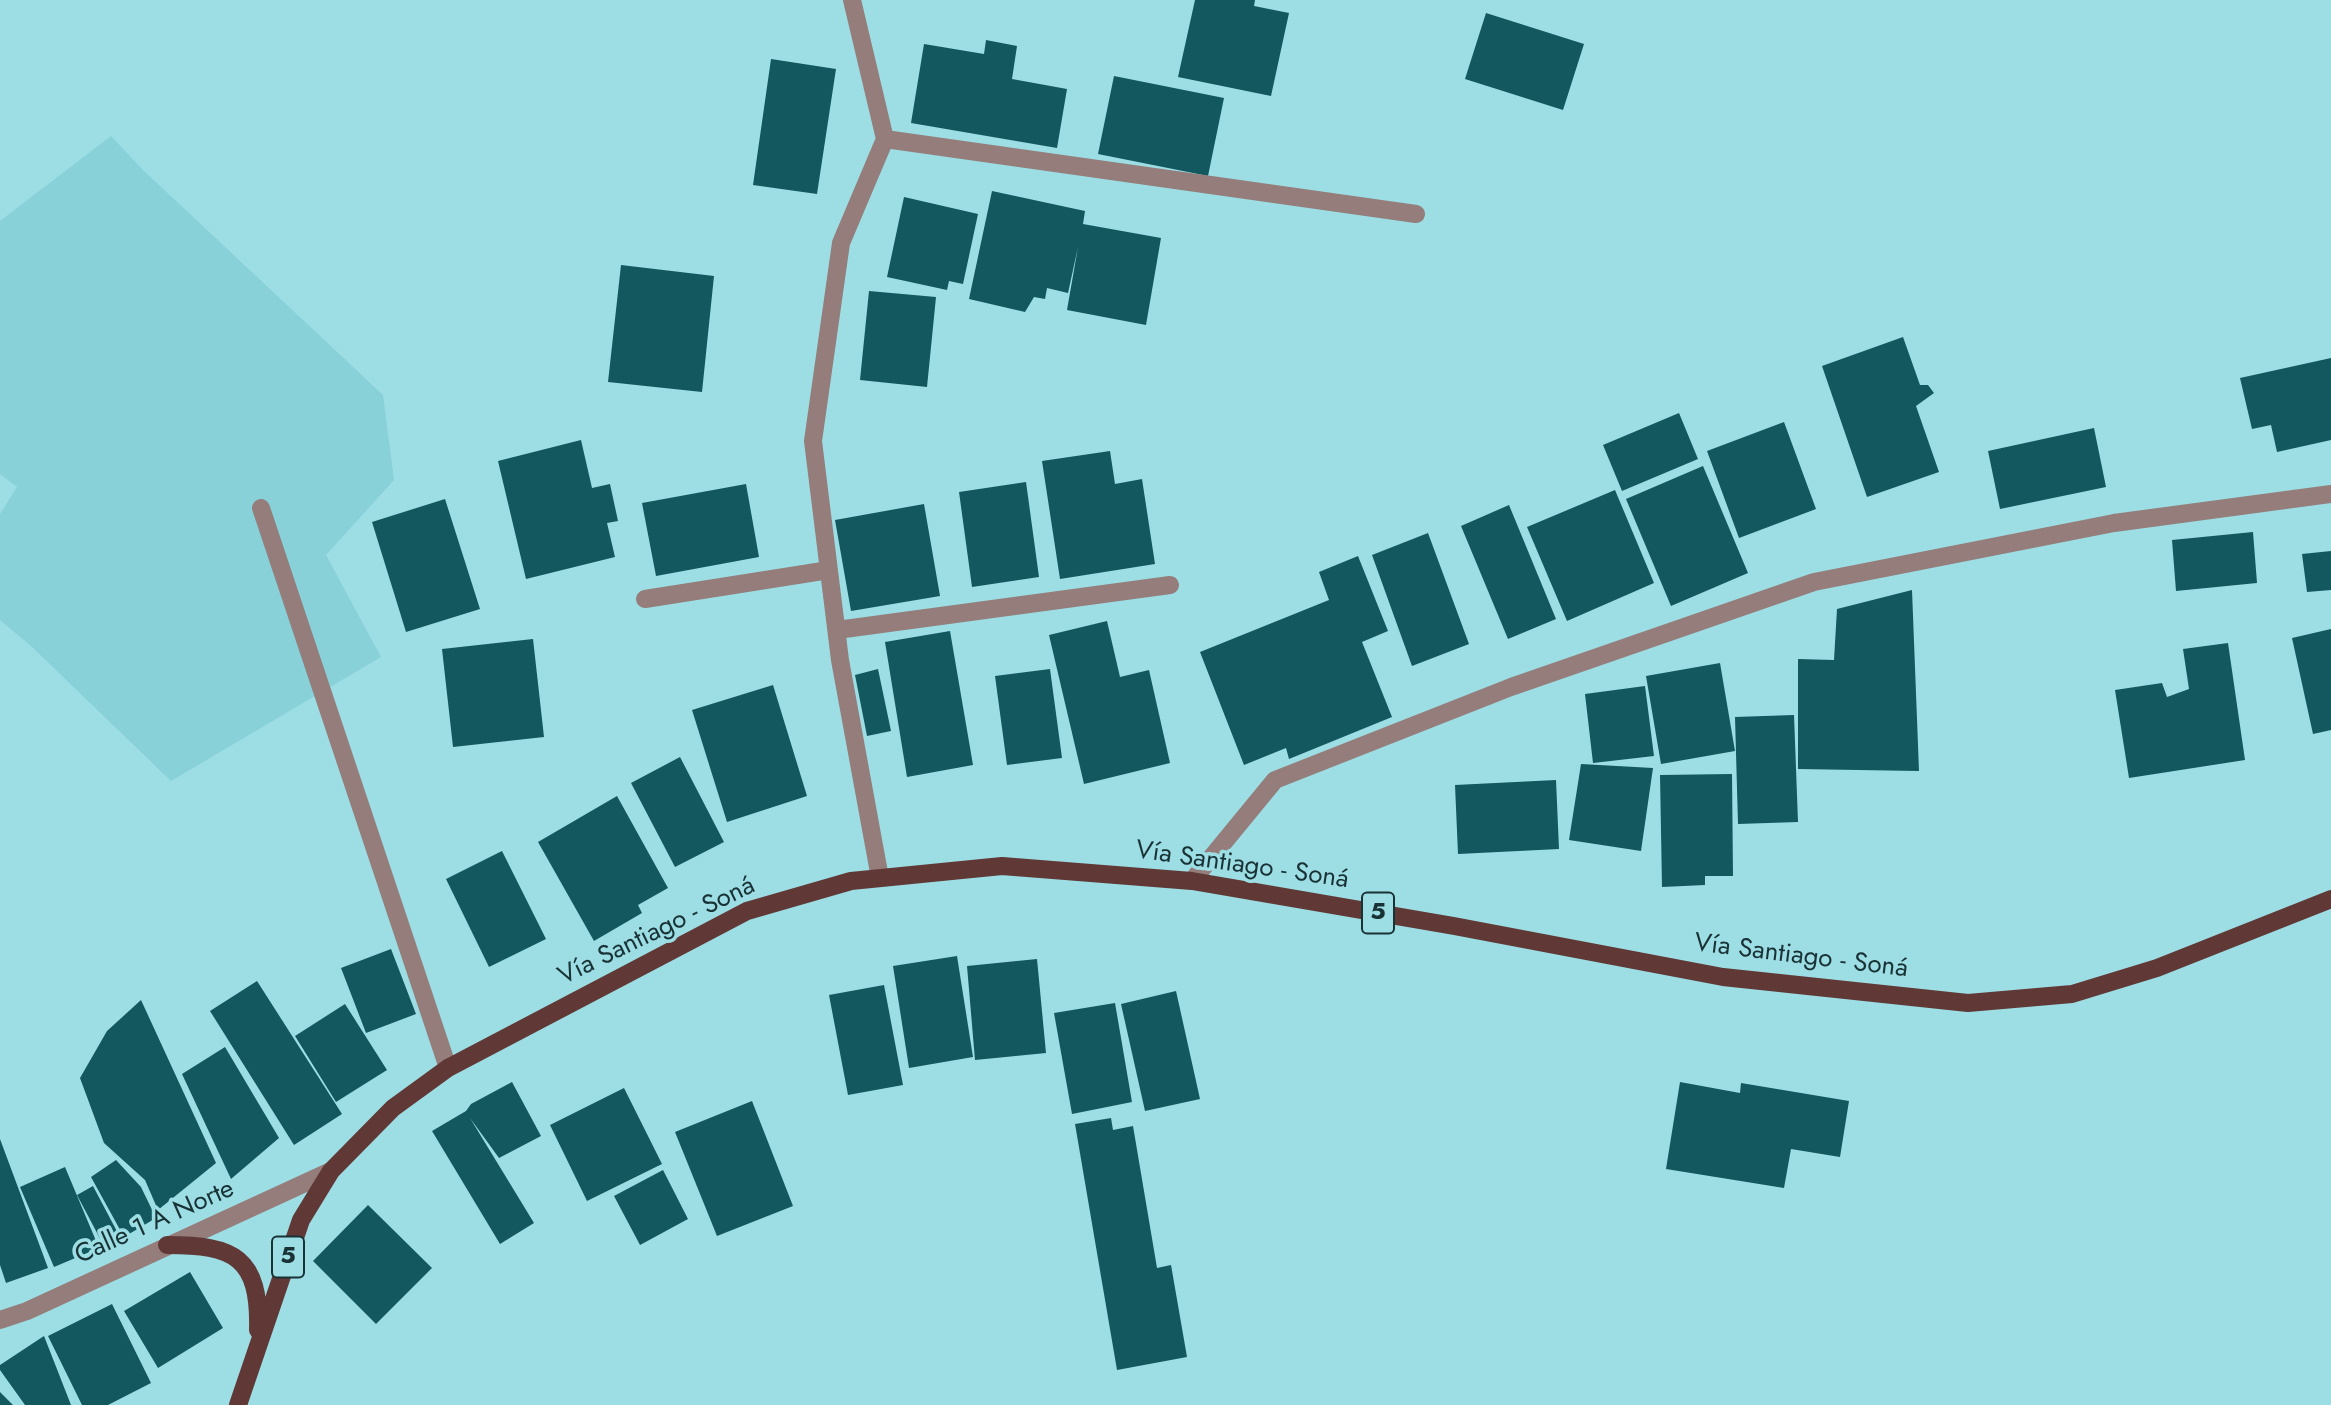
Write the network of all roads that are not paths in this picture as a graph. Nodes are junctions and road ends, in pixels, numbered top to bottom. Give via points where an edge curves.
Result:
1 (852, 0) edge
2 (885, 139) junction
3 (1416, 214) dead end
4 (2331, 494) edge
5 (261, 508) dead end
6 (829, 570) junction
7 (1170, 585) dead end
8 (645, 599) dead end
9 (837, 630) junction
10 (880, 878) junction
11 (1192, 880) junction
12 (2331, 899) edge
13 (448, 1068) junction
14 (331, 1171) junction
15 (167, 1245) junction
16 (0, 1320) edge
17 (257, 1348) junction
18 (238, 1405) edge

1 - 2 street
2 - 3 street
2 - 6 street via 841,243 813,441
4 - 11 street via 2114,523 1814,582 1511,687 1275,780
5 - 13 street
6 - 8 street
6 - 9 street
7 - 9 street
9 - 10 street
10 - 11 main road, Vía Santiago - Soná / 5 via 1002,866
10 - 13 main road, Vía Santiago - Soná / 5 via 851,881 747,911
11 - 12 main road, Vía Santiago - Soná / 5 via 1723,977 1968,1003 2072,994 2157,968
13 - 14 main road, Vía Santiago - Soná / 5 via 393,1108
14 - 15 street, Calle 1 A Norte
14 - 17 main road, 5 via 301,1220
15 - 16 street, Calle 1 A Norte
15 - 17 main road via 223,1250 239,1260 252,1278 258,1307
17 - 18 main road, 5

